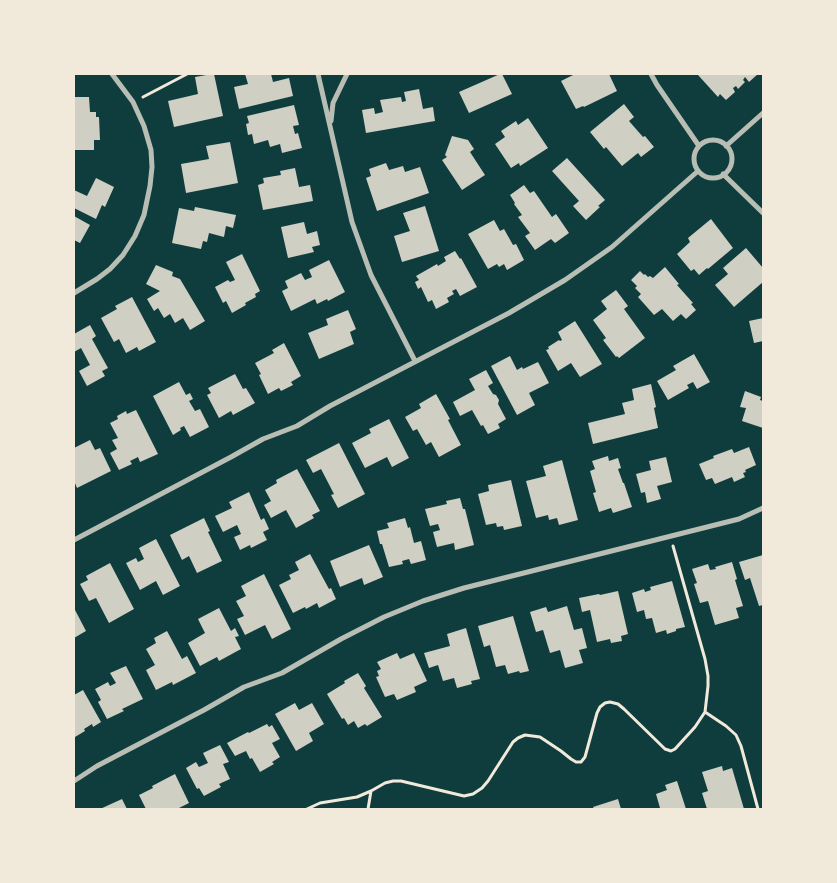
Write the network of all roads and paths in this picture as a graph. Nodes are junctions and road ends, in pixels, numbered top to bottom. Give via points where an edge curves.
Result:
1 (112, 74) edge
2 (187, 74) edge
3 (318, 74) edge
4 (347, 74) edge
5 (650, 74) edge
6 (133, 102) junction
7 (763, 113) edge
8 (331, 126) junction
9 (699, 146) junction
10 (726, 146) junction
11 (698, 171) junction
12 (723, 174) junction
13 (763, 213) edge
14 (74, 293) edge
15 (415, 361) junction
16 (763, 508) edge
17 (670, 536) junction
18 (74, 540) edge
19 (706, 712) junction
20 (74, 781) edge
21 (371, 791) junction
22 (307, 809) edge
23 (368, 809) edge
24 (758, 809) edge

1 - 6 street
2 - 6 path
3 - 8 street
4 - 8 street via 333,103
5 - 9 street
6 - 14 street via 151,150 150,186 144,215 123,255
7 - 10 street
8 - 15 street via 352,222 371,275
9 - 10 street via 710,140
9 - 11 street via 694,155
10 - 12 street via 730,151 731,164
11 - 12 street via 710,177
11 - 15 street via 612,247 565,280
12 - 13 street
15 - 18 street via 297,426 263,439
16 - 17 street via 739,519
17 - 19 path via 705,659 708,676
17 - 20 street via 464,588 415,604 341,639 282,673 244,687
19 - 21 path via 671,751 618,704 605,703 597,712 581,762 571,760 540,737 525,735 513,742 488,781 473,794 464,796 401,781 385,783
19 - 24 path via 736,735
21 - 22 path
21 - 23 path

